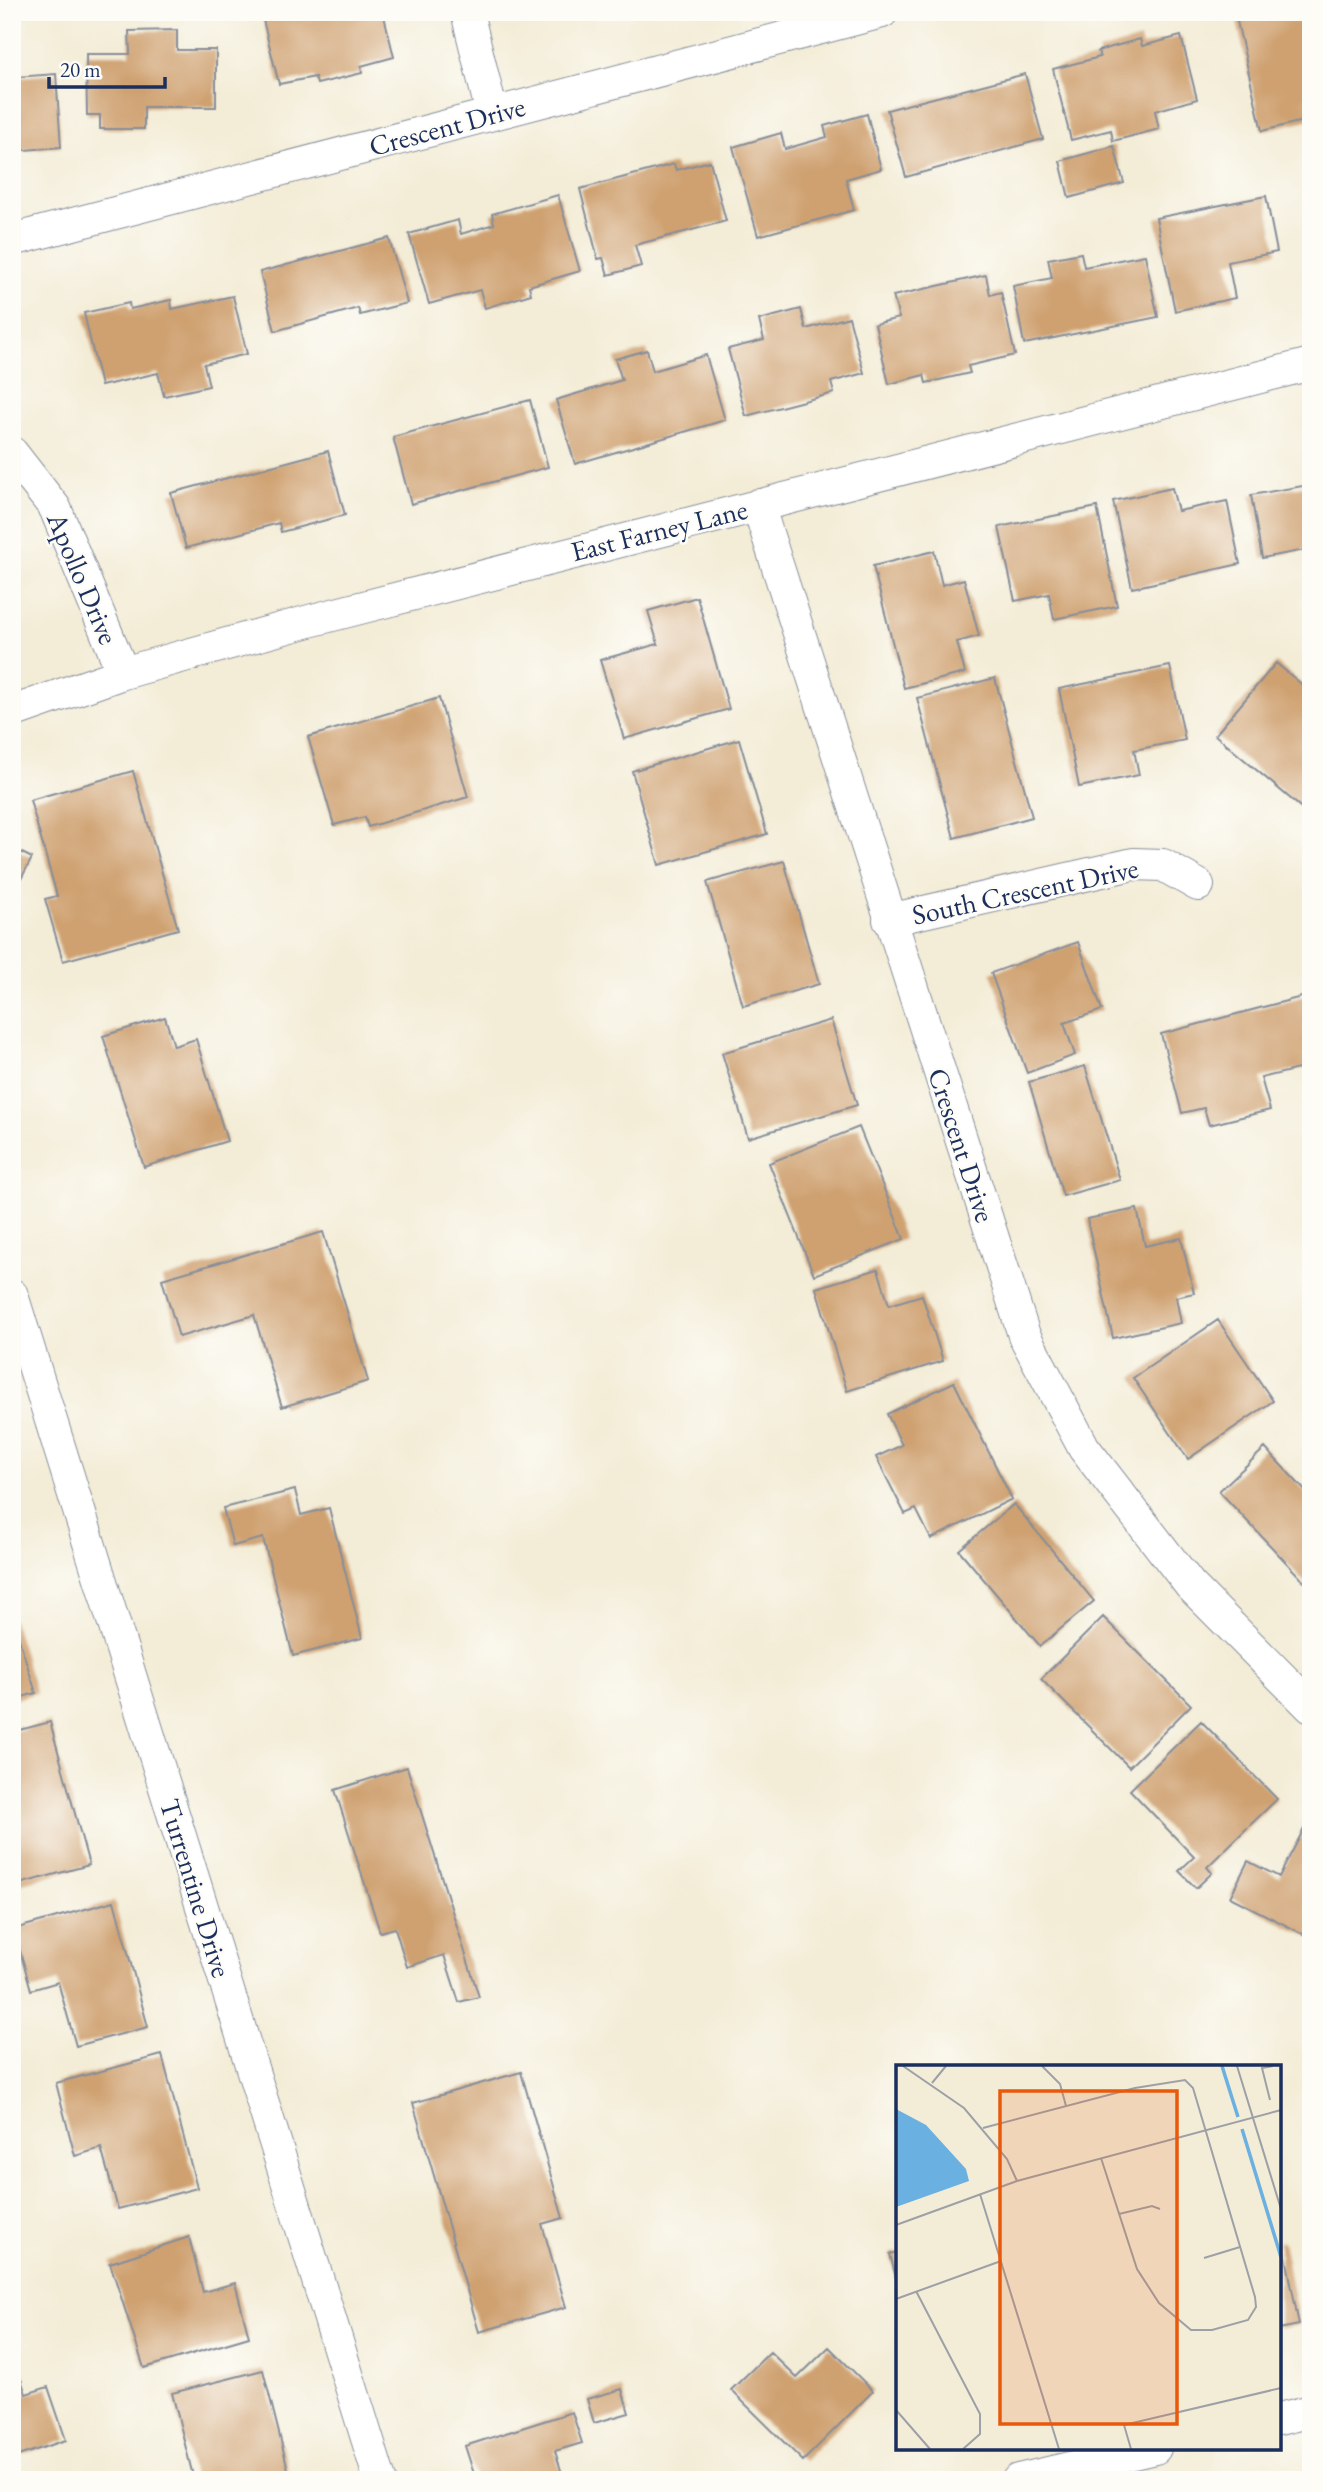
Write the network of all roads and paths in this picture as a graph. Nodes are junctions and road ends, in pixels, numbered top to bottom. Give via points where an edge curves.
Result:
1 (467, 12) edge
2 (882, 12) edge
3 (492, 114) junction
4 (12, 240) edge
5 (1311, 364) edge
6 (12, 453) edge
7 (758, 505) junction
8 (124, 673) junction
9 (12, 712) edge
10 (1199, 885) dead end
11 (889, 920) junction
12 (12, 1296) edge
13 (1311, 1707) edge
14 (1311, 2411) edge
15 (1281, 2418) edge
16 (1146, 2450) edge
17 (380, 2480) edge
18 (1018, 2480) edge

1 - 3 street
2 - 3 street, Crescent Drive
3 - 4 street, Crescent Drive
5 - 7 street, East Farney Lane
6 - 8 street, Apollo Drive via 55,508
7 - 8 street, East Farney Lane
7 - 11 street, Crescent Drive
8 - 9 street, East Farney Lane
10 - 11 street, South Crescent Drive via 1163,865 1133,864
11 - 13 street, Crescent Drive via 1024,1335 1078,1437 1190,1585
12 - 17 street, Turrentine Drive
14 - 15 street
16 - 18 street

